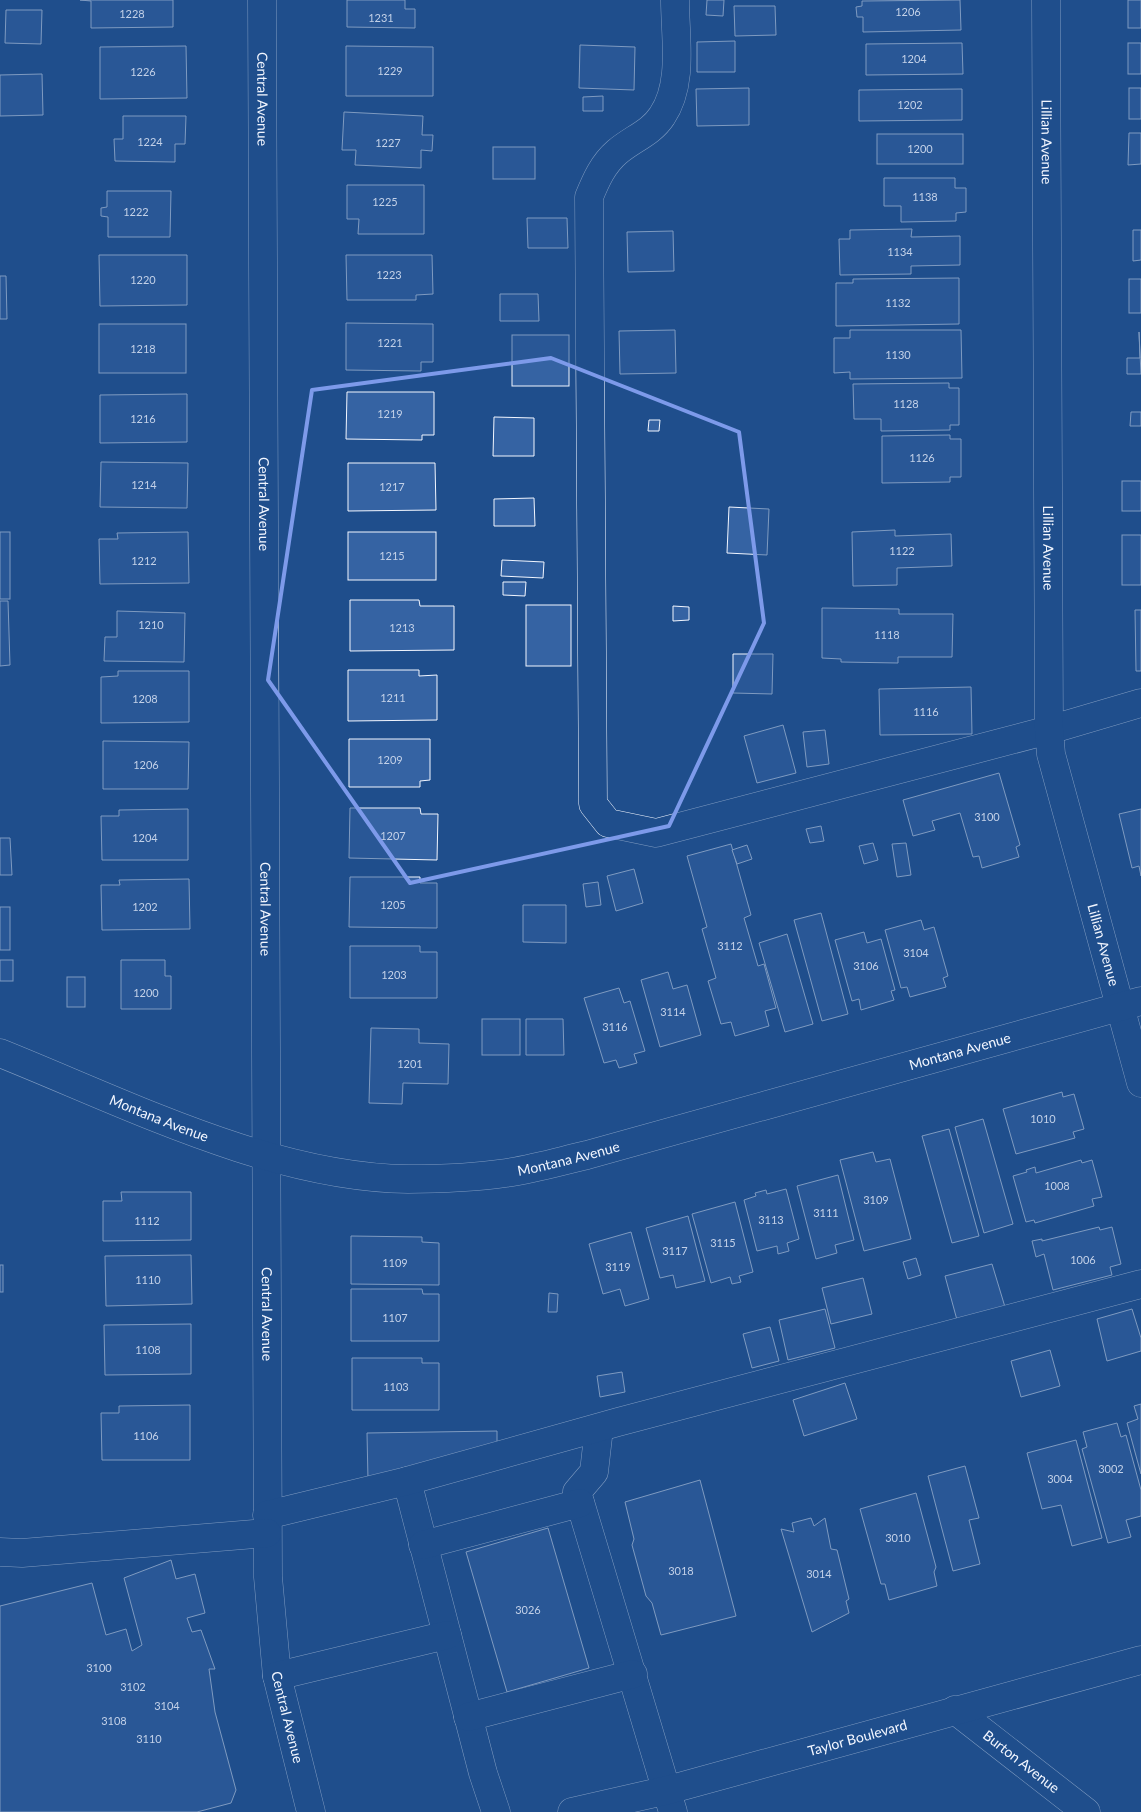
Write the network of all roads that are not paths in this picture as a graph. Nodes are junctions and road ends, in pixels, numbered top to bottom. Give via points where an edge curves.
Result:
1 (262, 0) edge
2 (675, 0) edge
3 (1046, 0) edge
4 (1141, 703) edge
5 (1049, 730) junction
6 (1131, 1004) edge
7 (0, 1052) edge
8 (1141, 1083) edge
9 (267, 1156) junction
10 (1141, 1284) edge
11 (600, 1428) junction
12 (407, 1481) junction
13 (580, 1503) junction
14 (267, 1524) junction
15 (423, 1545) junction
16 (0, 1552) edge
17 (448, 1635) junction
18 (1141, 1660) edge
19 (632, 1674) junction
20 (277, 1676) junction
21 (956, 1710) junction
22 (468, 1717) junction
23 (670, 1801) edge
24 (607, 1809) edge
25 (311, 1812) edge
26 (496, 1812) edge
27 (572, 1812) edge
28 (1086, 1812) edge

1 - 9 street, Central Avenue
2 - 5 street via 675,84 670,102 662,118 648,132 618,151 604,166 589,197 592,804 608,823 656,833
3 - 5 street, Lillian Avenue
4 - 5 street
5 - 6 street, Lillian Avenue via 1051,754
6 - 8 street, Lillian Avenue
6 - 9 street, Montana Avenue via 587,1154 506,1173 408,1179 325,1171
7 - 9 street, Montana Avenue via 202,1135
9 - 14 street, Central Avenue
10 - 11 street
11 - 12 street
11 - 13 street via 594,1472 577,1492
12 - 14 street
12 - 15 street
13 - 15 street
13 - 19 street
14 - 16 street via 22,1553
14 - 20 street, Central Avenue
15 - 17 street
17 - 20 street
17 - 22 street
18 - 21 street, Taylor Boulevard
19 - 22 street
19 - 23 street
20 - 25 street, Central Avenue
21 - 23 street, Taylor Boulevard
21 - 28 street, Burton Avenue
22 - 26 street
23 - 24 street, Taylor Boulevard
24 - 27 street, Taylor Boulevard

